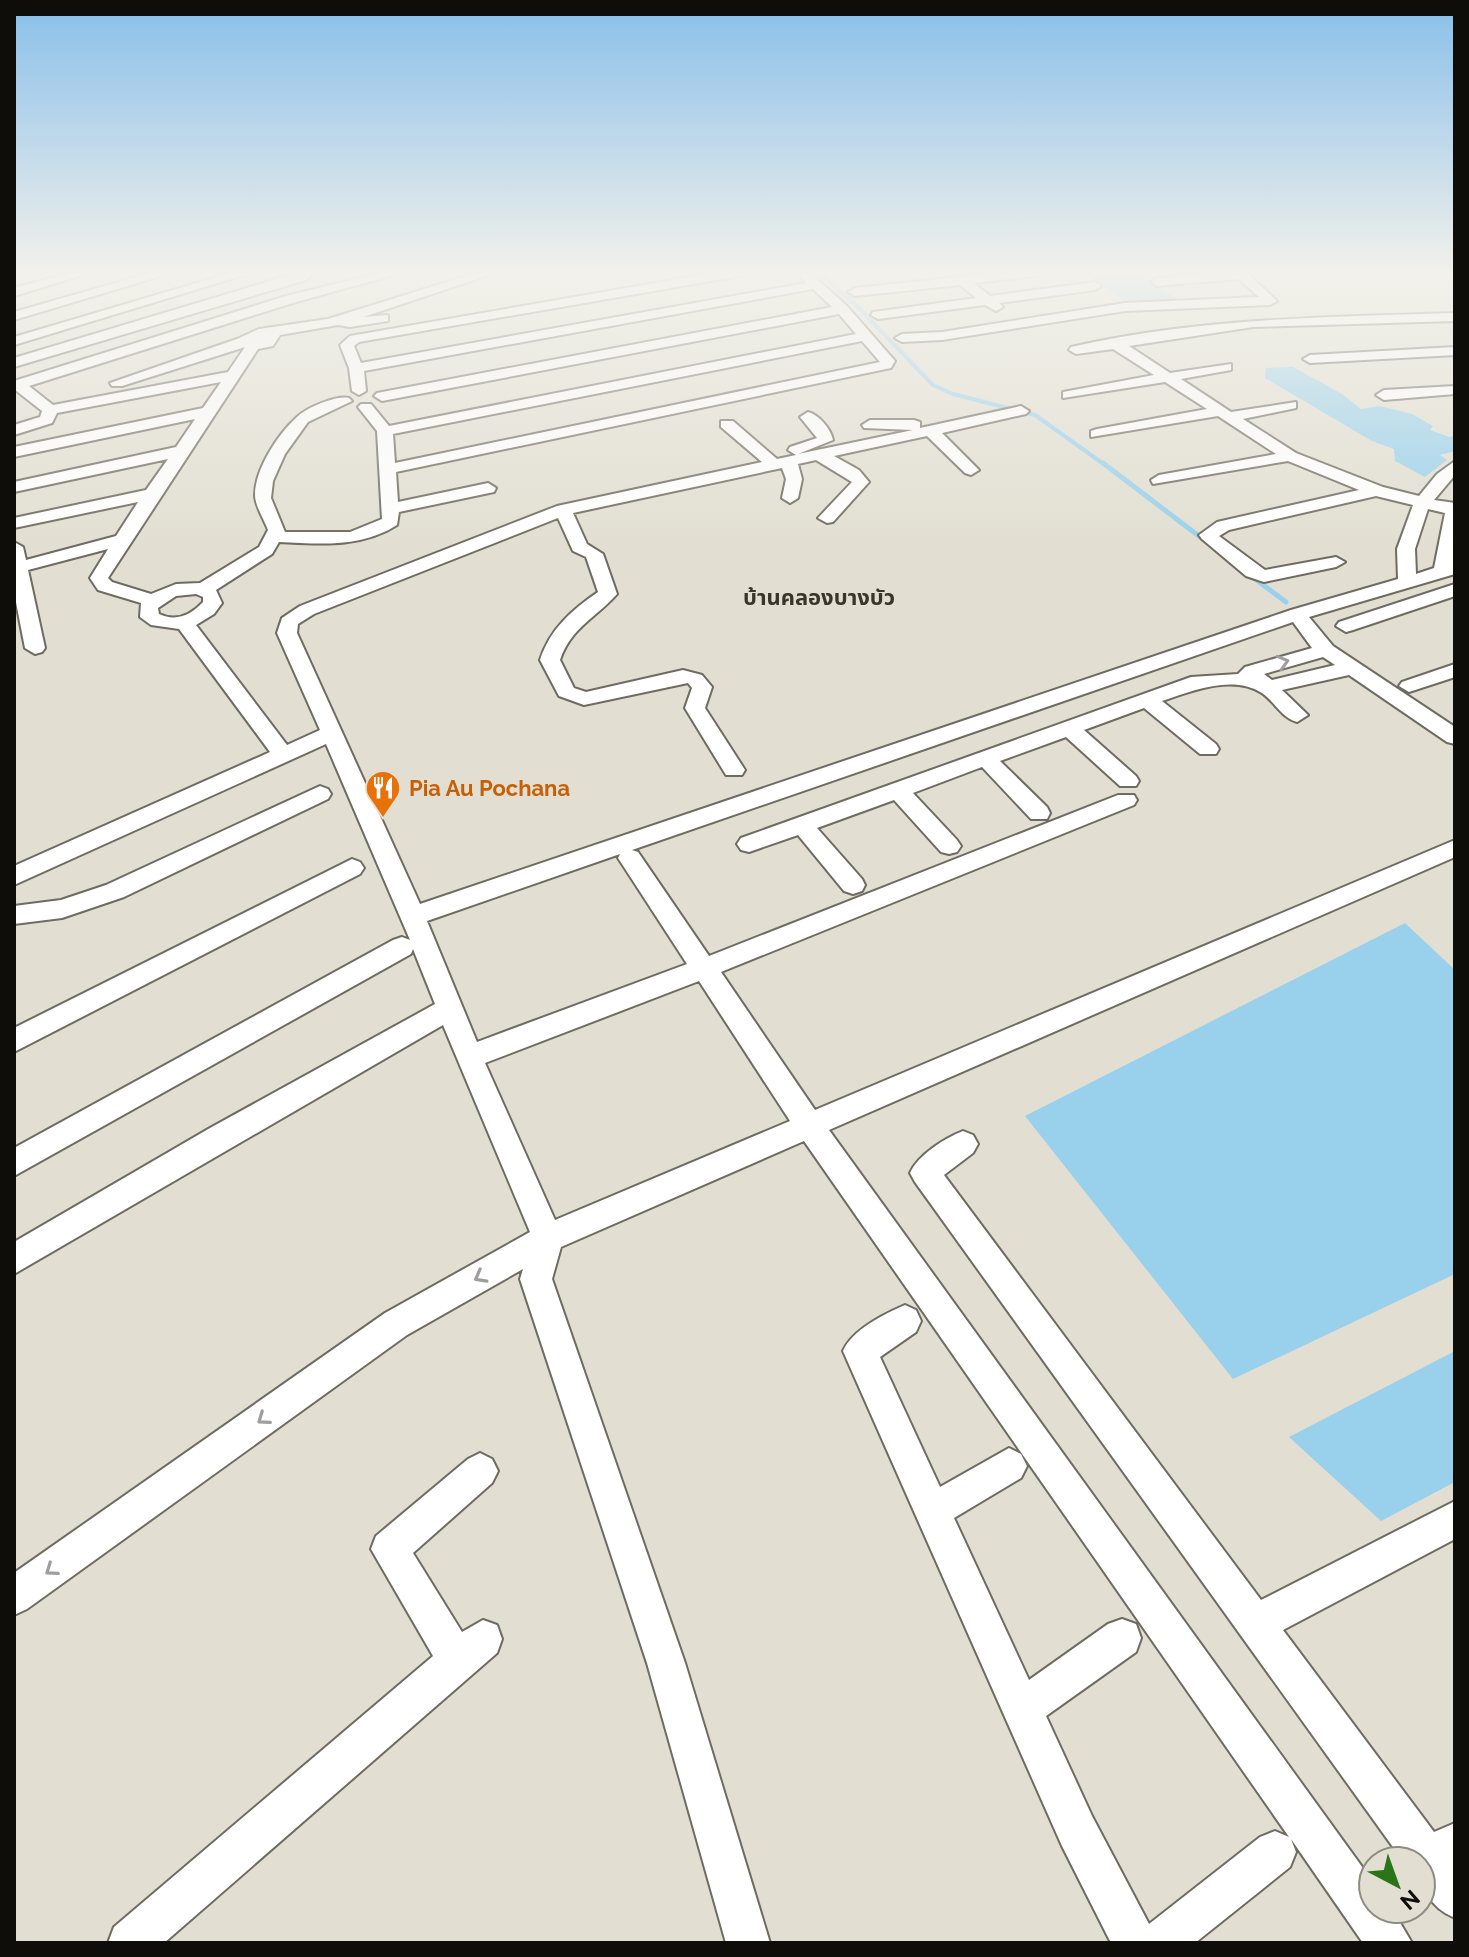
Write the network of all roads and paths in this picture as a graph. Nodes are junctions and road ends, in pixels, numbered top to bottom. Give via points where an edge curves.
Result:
1 (87, 363) edge
2 (182, 363) edge
3 (238, 363) edge
4 (354, 363) edge
5 (382, 363) edge
6 (555, 363) edge
7 (727, 363) edge
8 (887, 363) edge
9 (1147, 363) edge
10 (1226, 367) dead end
11 (356, 368) junction
12 (233, 375) junction
13 (1169, 377) junction
14 (1455, 390) edge
15 (1068, 395) dead end
16 (1384, 395) dead end
17 (356, 400) junction
18 (1291, 405) dead end
19 (48, 408) junction
20 (211, 411) junction
21 (1021, 411) dead end
22 (1222, 415) junction
23 (808, 417) dead end
24 (727, 424) dead end
25 (870, 425) dead end
26 (14, 430) edge
27 (385, 431) junction
28 (989, 431) dead end
29 (1097, 434) dead end
30 (932, 435) junction
31 (181, 451) junction
32 (14, 452) edge
33 (1322, 454) dead end
34 (821, 456) junction
35 (1294, 457) junction
36 (788, 463) junction
37 (1455, 466) edge
38 (388, 469) junction
39 (971, 470) dead end
40 (1159, 480) dead end
41 (14, 487) edge
42 (488, 488) dead end
43 (1377, 491) junction
44 (152, 494) junction
45 (790, 498) dead end
46 (1423, 503) junction
47 (391, 509) junction
48 (1454, 509) edge
49 (563, 510) junction
50 (827, 518) dead end
51 (14, 523) edge
52 (275, 537) junction
53 (123, 540) junction
54 (16, 557) edge
55 (1336, 562) dead end
56 (1448, 570) edge
57 (1408, 582) junction
58 (203, 590) junction
59 (1455, 590) edge
60 (153, 601) junction
61 (1298, 614) junction
62 (184, 622) junction
63 (1346, 626) dead end
64 (35, 648) dead end
65 (1326, 650) junction
66 (1351, 668) junction
67 (1455, 670) edge
68 (1248, 676) junction
69 (1409, 686) dead end
70 (1267, 687) junction
71 (1147, 700) junction
72 (1297, 715) dead end
73 (1069, 728) junction
74 (330, 734) junction
75 (1455, 737) edge
76 (1208, 749) dead end
77 (283, 754) junction
78 (985, 758) junction
79 (734, 770) dead end
80 (898, 790) junction
81 (320, 794) dead end
82 (1039, 813) dead end
83 (802, 825) junction
84 (749, 844) dead end
85 (949, 846) dead end
86 (1455, 848) edge
87 (630, 858) dead end
88 (1455, 860) edge
89 (352, 868) dead end
90 (14, 876) edge
91 (1403, 881) dead end
92 (853, 885) dead end
93 (14, 915) edge
94 (413, 916) junction
95 (402, 947) dead end
96 (705, 968) junction
97 (450, 1008) junction
98 (14, 1041) edge
99 (469, 1057) junction
100 (809, 1125) junction
101 (963, 1144) dead end
102 (14, 1163) edge
103 (548, 1238) junction
104 (14, 1259) edge
105 (905, 1321) dead end
106 (1009, 1466) dead end
107 (480, 1471) dead end
108 (932, 1511) junction
109 (1455, 1519) edge
110 (14, 1596) edge
111 (1255, 1624) junction
112 (1122, 1638) dead end
113 (1022, 1709) junction
114 (1441, 1850) edge
115 (1275, 1852) dead end
116 (1455, 1896) edge
117 (130, 1943) edge
118 (748, 1943) edge
119 (1135, 1943) edge
120 (1160, 1943) edge
121 (1390, 1943) edge

1 - 19 street via 18,385
2 - 19 street
3 - 12 street
4 - 11 street
5 - 11 street
6 - 17 street via 382,396 378,402
7 - 27 street
8 - 38 street
9 - 13 street
10 - 13 street
11 - 17 street
12 - 19 street
12 - 20 street
13 - 15 street
13 - 22 street
14 - 16 street
17 - 27 street
17 - 52 street via 303,419 277,454 263,498 277,523
18 - 22 street
19 - 26 street via 47,420
20 - 31 street
20 - 32 street
21 - 30 street
22 - 29 street
22 - 35 street
23 - 36 street via 826,437 796,450
24 - 36 street
25 - 30 street via 907,423
27 - 38 street
28 - 30 street
30 - 34 street
30 - 39 street
31 - 41 street
31 - 44 street
33 - 35 street
34 - 36 street
34 - 50 street via 861,482
35 - 40 street
35 - 43 street
36 - 45 street via 794,479
36 - 49 street
37 - 46 street
38 - 47 street
42 - 47 street
43 - 46 street
43 - 55 street via 1223,526 1208,535 1264,576
44 - 51 street
44 - 53 street
46 - 48 street
46 - 57 street via 1406,539 1403,561
47 - 52 street via 391,521 358,537
48 - 56 street
49 - 74 street via 307,610 289,622 287,633
49 - 79 street via 579,547 594,554 608,594 554,643 550,660 566,692 584,699 683,676 695,679 702,687 695,708
52 - 58 street via 266,550
53 - 54 street
53 - 60 street via 100,583
54 - 64 street
56 - 57 street
57 - 61 street
58 - 60 street via 177,589
58 - 62 street via 213,603 204,614
59 - 63 street
60 - 62 street via 150,617
61 - 65 street
61 - 94 street
62 - 77 street
65 - 66 street
68 -> 65 street
66 - 70 street
66 - 75 street
67 - 69 street
68 - 70 street
68 - 71 street via 1207,679
70 - 72 street
71 - 73 street
71 - 76 street
73 - 78 street
73 - 96 street via 1127,790
74 - 77 street
74 - 94 street
77 - 90 street
78 - 80 street
78 - 82 street
80 - 83 street
80 - 85 street
81 - 93 street via 115,891 62,909
83 - 84 street
83 - 92 street
86 - 100 street
87 - 96 street
88 - 91 street
89 - 98 street
94 - 97 street
95 - 102 street
96 - 99 street
96 - 100 street
97 - 99 street
97 - 104 street
99 - 103 street
100 - 103 street
100 - 121 street
101 - 111 street via 925,1173
103 -> 110 street via 396,1324
103 - 118 street via 536,1279 666,1663
105 - 108 street via 860,1351
106 - 108 street
107 - 117 street via 389,1549 471,1650
108 - 113 street
109 - 111 street
111 - 114 street
112 - 113 street
113 - 119 street
114 - 116 street
115 - 120 street

